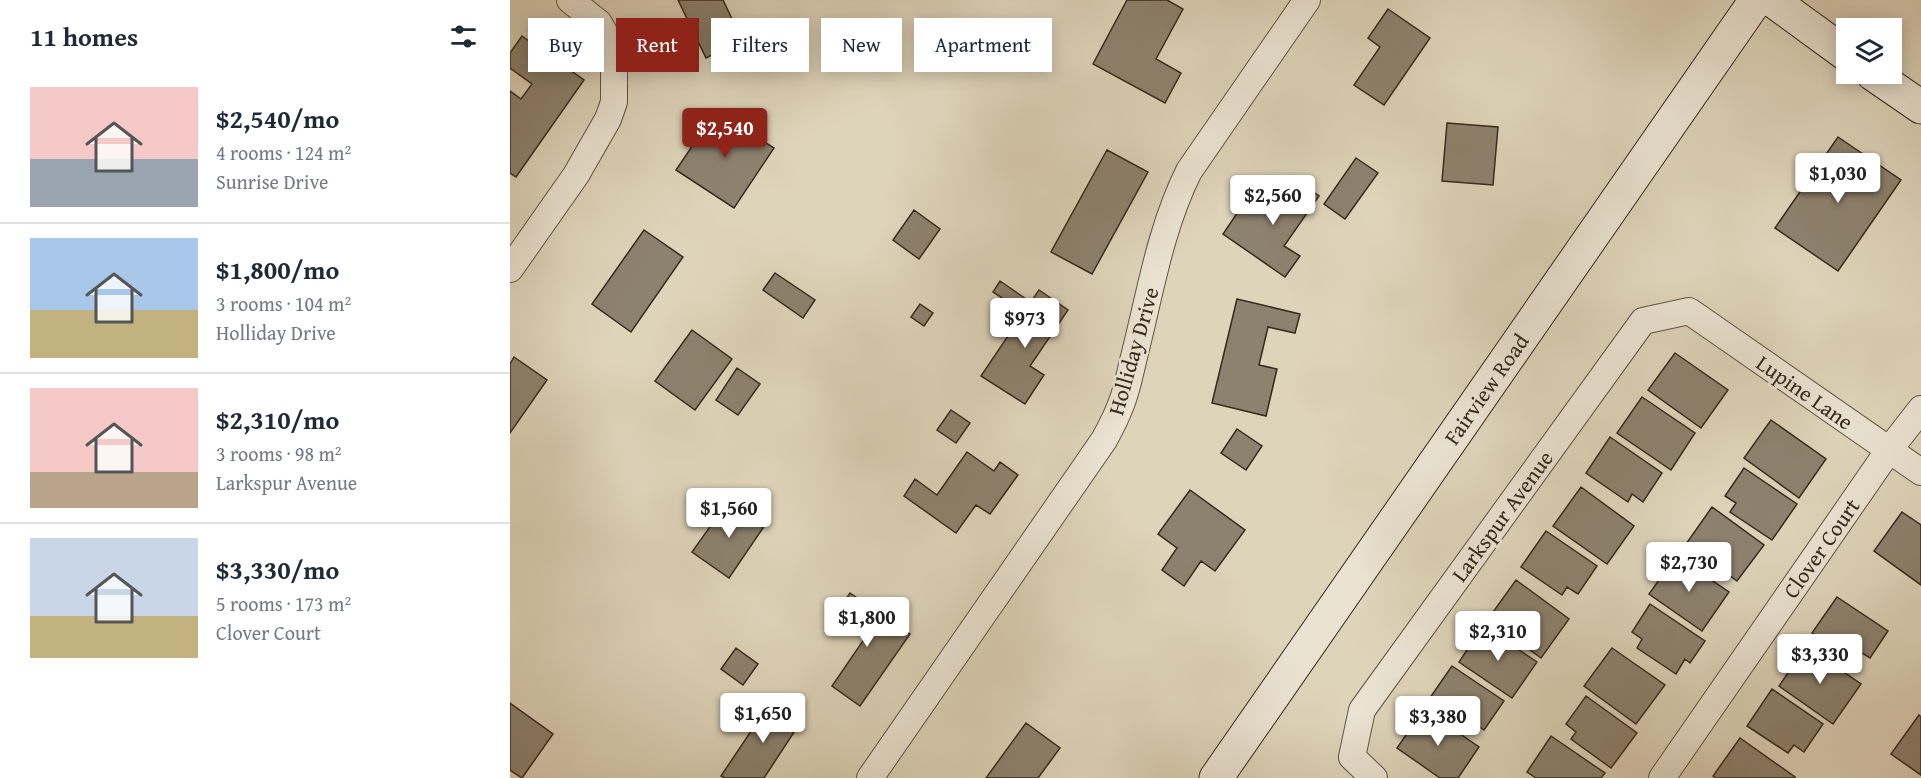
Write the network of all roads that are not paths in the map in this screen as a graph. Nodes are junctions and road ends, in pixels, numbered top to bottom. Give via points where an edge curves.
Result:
1 (570, 0) edge
2 (1307, 0) edge
3 (1756, 0) edge
4 (1772, 0) edge
5 (1836, 47) edge
6 (1888, 84) edge
7 (1921, 107) edge
8 (510, 269) edge
9 (1689, 311) joint
10 (1921, 409) edge
11 (1889, 450) junction
12 (1921, 472) edge
13 (870, 778) edge
14 (1216, 778) edge
15 (1374, 778) edge
16 (1662, 778) edge

1 - 8 street via 599,23 609,41 616,75 614,102 576,175
2 - 13 street, Holliday Drive via 1189,171 1177,195 1121,405 1104,440
3 - 14 main road, Fairview Road
4 - 5 main road
6 - 7 main road
9 - 11 street, Lupine Lane
9 - 15 street, Larkspur Avenue via 1643,321 1362,710 1352,757
10 - 11 street, Clover Court
11 - 12 street, Lupine Lane
11 - 16 street, Clover Court

